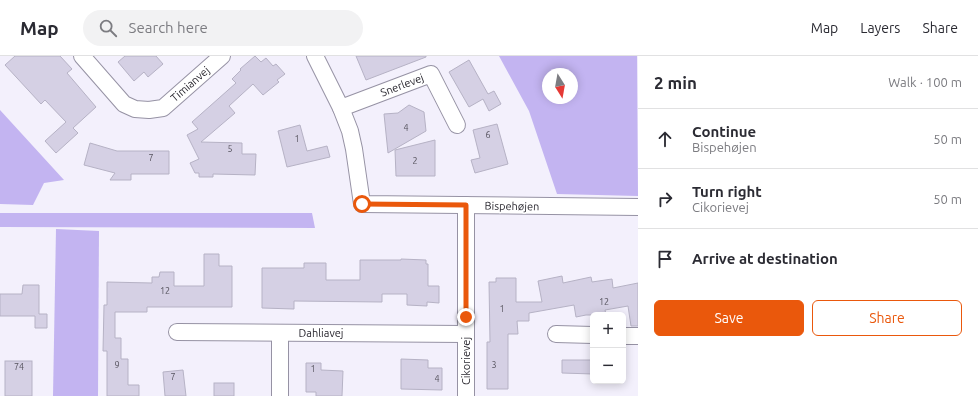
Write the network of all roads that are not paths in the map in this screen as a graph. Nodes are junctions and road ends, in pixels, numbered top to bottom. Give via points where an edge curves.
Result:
1 (82, 56) edge
2 (222, 56) edge
3 (315, 56) edge
4 (341, 108) junction
5 (457, 125) dead end
6 (466, 205) junction
7 (638, 207) edge
8 (177, 332) dead end
9 (280, 333) junction
10 (465, 334) junction
11 (556, 334) dead end
12 (590, 335) edge
13 (626, 336) edge
14 (638, 336) edge
15 (280, 396) edge
16 (466, 396) edge

1 - 2 street, Timianvej via 124,104 135,109 149,110 163,108
3 - 4 street
4 - 5 street, Snerlevej via 432,74
4 - 6 street, Bispehøjen via 354,149 362,204
6 - 7 street, Bispehøjen
6 - 10 street, Cikorievej
8 - 9 street, Dahliavej
9 - 10 street, Dahliavej
9 - 15 street
10 - 16 street, Cikorievej
11 - 12 street
13 - 14 street

